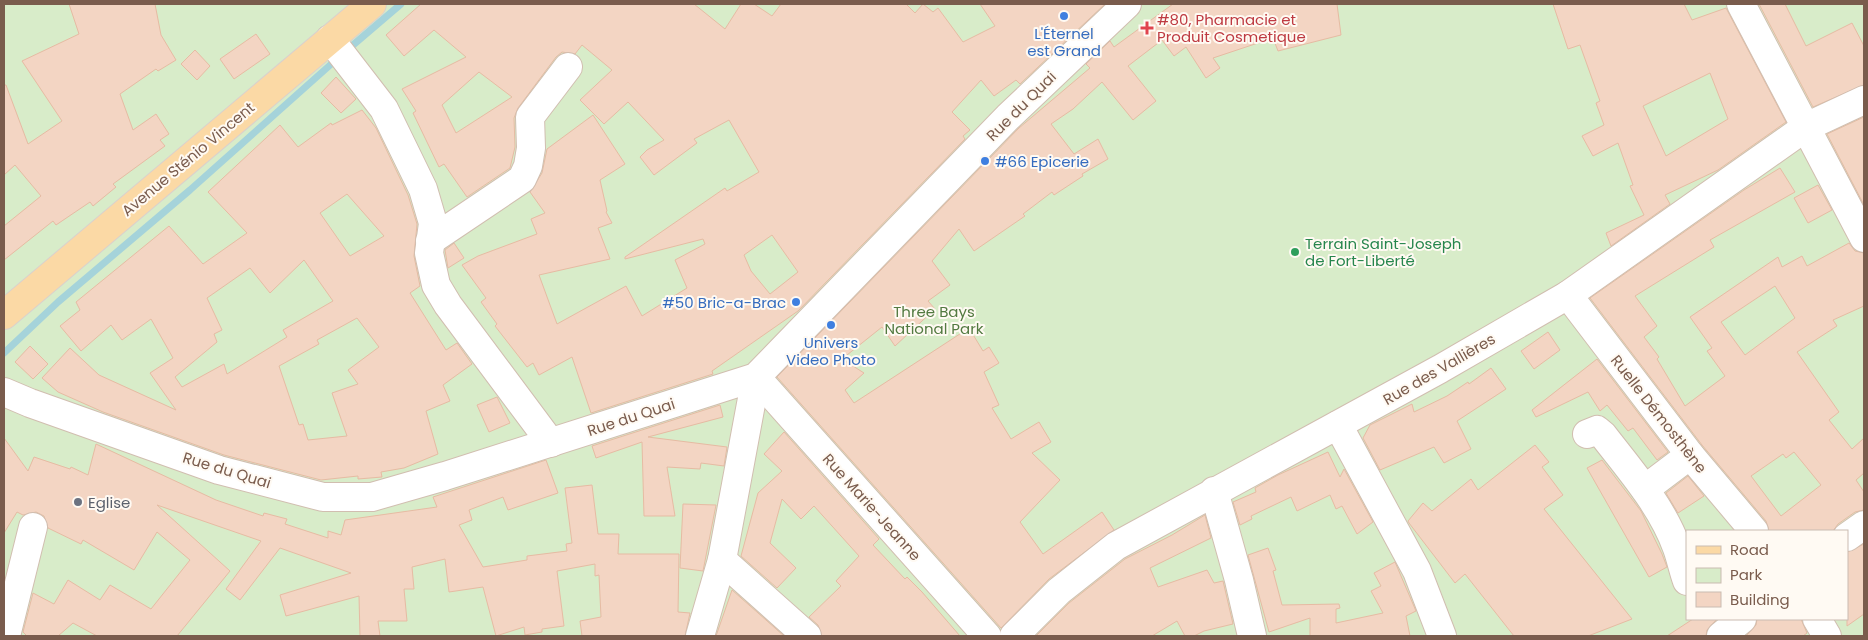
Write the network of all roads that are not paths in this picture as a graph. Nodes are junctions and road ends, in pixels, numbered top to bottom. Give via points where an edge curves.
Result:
1 (372, 4) edge
2 (1127, 4) edge
3 (1741, 4) edge
4 (330, 39) junction
5 (568, 67) dead end
6 (1864, 100) edge
7 (1806, 128) junction
8 (1864, 238) edge
9 (430, 241) junction
10 (1568, 295) junction
11 (4, 315) edge
12 (756, 377) junction
13 (4, 392) edge
14 (1338, 425) junction
15 (1587, 434) dead end
16 (551, 443) junction
17 (1690, 454) junction
18 (1645, 489) junction
19 (1214, 491) junction
20 (1864, 525) edge
21 (33, 527) dead end
22 (1753, 530) edge
23 (1848, 536) edge
24 (722, 560) junction
25 (1686, 578) edge
26 (1818, 620) edge
27 (6, 636) edge
28 (700, 636) edge
29 (807, 636) edge
30 (988, 636) edge
31 (1014, 636) edge
32 (1252, 636) edge
33 (1442, 636) edge
34 (1827, 636) edge

1 - 4 main road, Avenue Sténio Vincent
2 - 12 street, Rue du Quai via 1008,117
3 - 7 street
4 - 9 street via 384,109 424,189 433,223
4 - 11 main road, Avenue Sténio Vincent
5 - 9 street via 530,117 531,148 522,179
6 - 7 street, Rue des Vallières
7 - 8 street
7 - 10 street, Rue des Vallières
9 - 16 street via 429,253 436,285
10 - 14 street, Rue des Vallières
10 - 17 street, Ruelle Démosthène
12 - 16 street, Rue du Quai
12 - 24 street
12 - 30 street, Rue Marie-Jeanne
13 - 16 street, Rue du Quai via 218,470 323,497 372,497
14 - 19 street, Rue des Vallières
14 - 33 street via 1418,571
15 - 18 street via 1597,430 1603,435
17 - 18 street
17 - 22 street, Ruelle Démosthène
18 - 25 street via 1677,548
19 - 31 street, Rue des Vallières via 1116,546 1059,591
19 - 32 street
20 - 23 street
21 - 27 street
24 - 28 street
24 - 29 street
26 - 34 street

